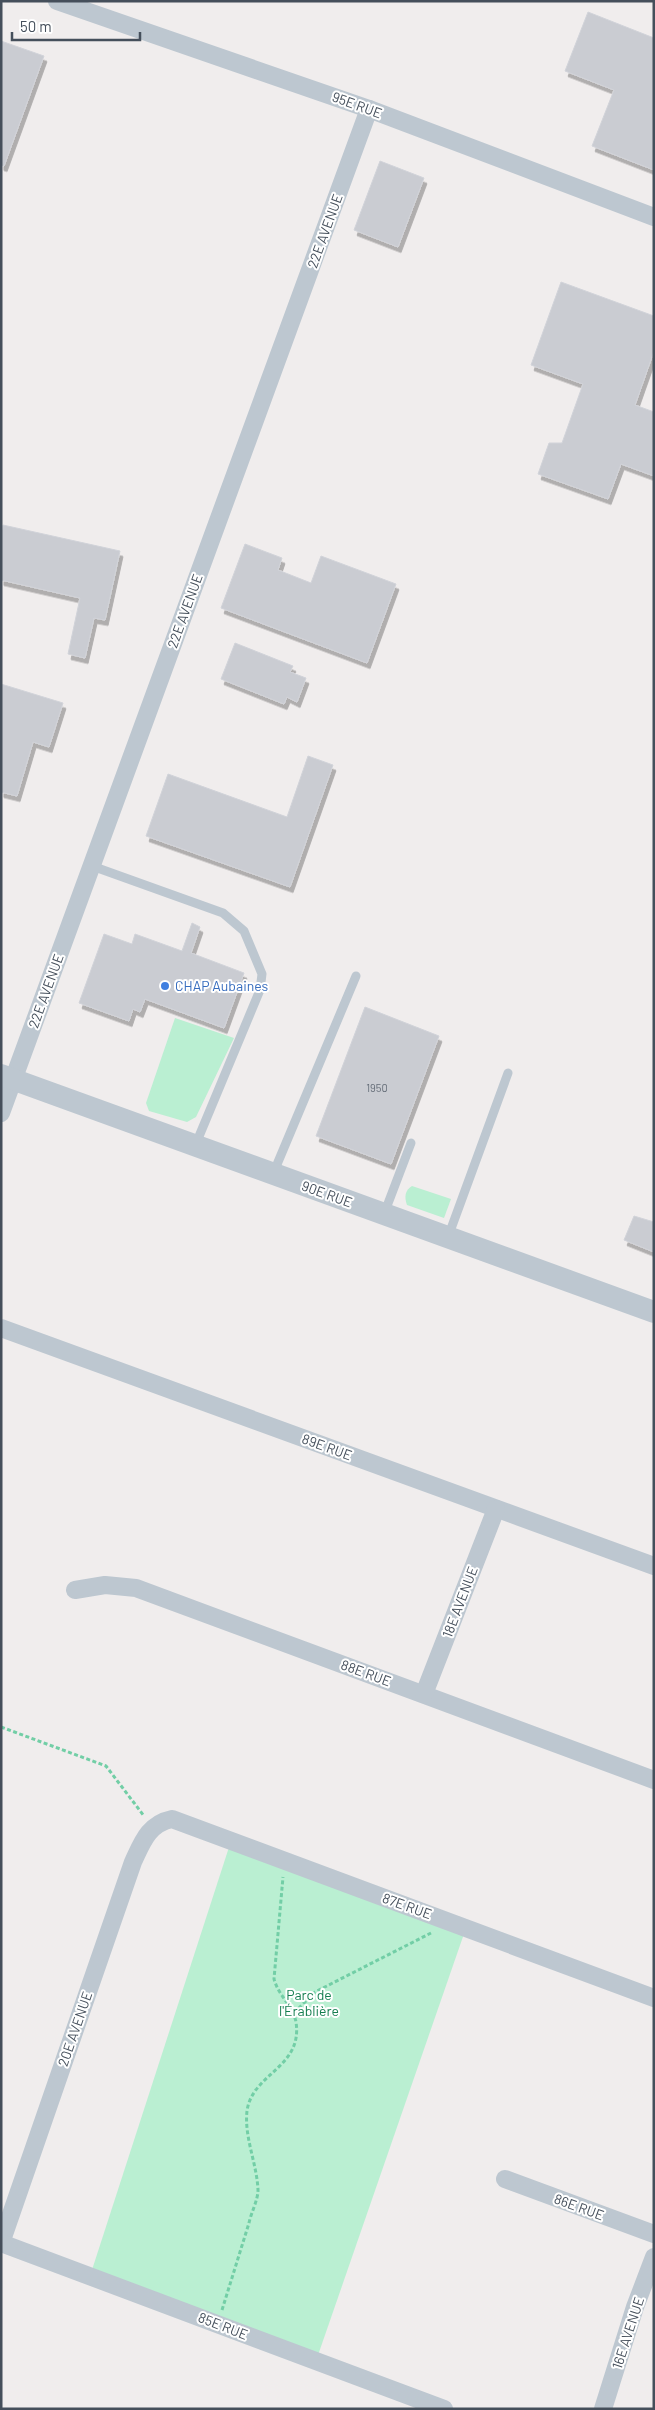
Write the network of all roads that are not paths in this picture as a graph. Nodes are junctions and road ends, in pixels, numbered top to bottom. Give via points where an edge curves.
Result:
1 (57, 1) edge
2 (369, 109) junction
3 (654, 217) edge
4 (92, 866) junction
5 (356, 976) dead end
6 (508, 1073) dead end
7 (8, 1078) edge
8 (1, 1113) edge
9 (412, 1143) dead end
10 (195, 1146) junction
11 (273, 1174) junction
12 (384, 1214) junction
13 (448, 1238) junction
14 (654, 1312) edge
15 (1, 1328) edge
16 (496, 1509) junction
17 (654, 1566) edge
18 (75, 1590) dead end
19 (424, 1694) junction
20 (654, 1780) edge
21 (157, 1825) joint
22 (654, 1998) edge
23 (505, 2179) dead end
24 (654, 2234) edge
25 (1, 2243) edge
26 (654, 2257) edge
27 (444, 2409) edge
28 (603, 2409) edge

1 - 2 street, 95E RUE
2 - 3 street, 95E RUE
2 - 4 street, 22E AVENUE
4 - 7 street, 22E AVENUE
4 - 10 lane via 223,914 244,931 257,958 262,974 260,990
5 - 11 lane
6 - 13 lane
7 - 8 street, 22E AVENUE
7 - 10 street, 90E RUE
9 - 12 lane
10 - 11 street, 90E RUE
11 - 12 street, 90E RUE
12 - 13 street, 90E RUE
13 - 14 street, 90E RUE
15 - 16 street, 89E RUE
16 - 17 street, 89E RUE
16 - 19 street, 18E AVENUE
18 - 19 street, 88E RUE via 105,1585 136,1588
19 - 20 street, 88E RUE
21 - 22 street, 87E RUE via 172,1819
21 - 25 street, 20E AVENUE via 145,1837 133,1862
23 - 24 street, 86E RUE
25 - 27 street, 85E RUE
26 - 28 street, 16E AVENUE

